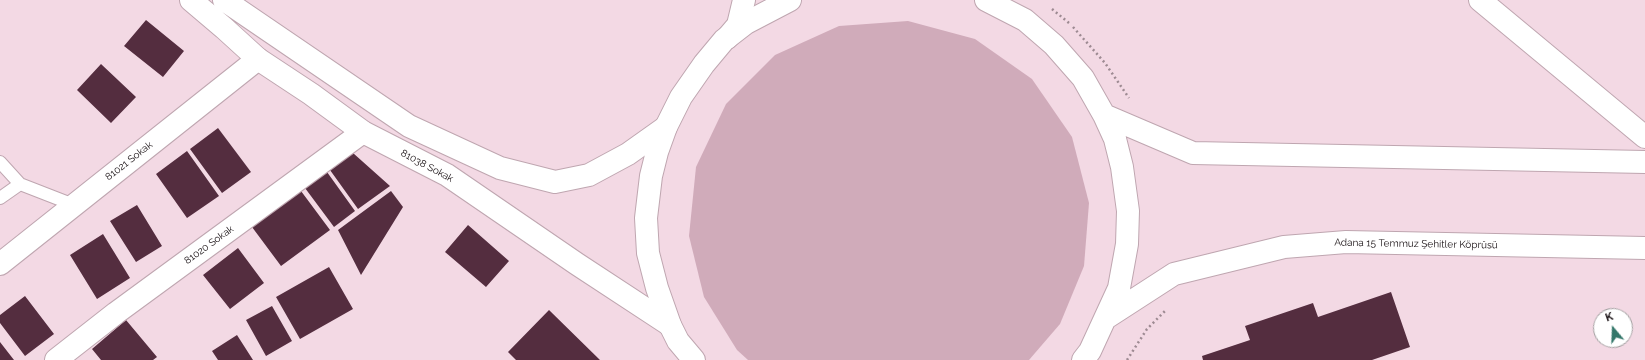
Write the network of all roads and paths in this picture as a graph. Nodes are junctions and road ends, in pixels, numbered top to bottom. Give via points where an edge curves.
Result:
1 (190, 0) edge
2 (224, 0) edge
3 (744, 0) edge
4 (790, 0) edge
5 (986, 0) edge
6 (1480, 0) edge
7 (1051, 8) dead end
8 (724, 40) junction
9 (258, 59) junction
10 (1130, 99) dead end
11 (1104, 114) junction
12 (666, 126) junction
13 (363, 132) junction
14 (1645, 137) edge
15 (0, 162) edge
16 (1645, 162) edge
17 (20, 184) junction
18 (0, 198) edge
19 (74, 205) junction
20 (1645, 248) edge
21 (0, 264) edge
22 (1169, 307) dead end
23 (1106, 318) junction
24 (676, 342) edge
25 (62, 358) edge
26 (694, 360) edge
27 (1083, 360) edge
28 (1127, 360) edge

1 - 9 main road, 81038 Sokak
2 - 12 main road via 409,126 500,168 555,182 589,175 628,154
3 - 8 main road via 738,25
4 - 8 main road via 746,24
5 - 11 main road via 1025,20 1054,46 1083,78
6 - 14 main road
7 - 10 path via 1081,34
8 - 12 main road via 681,96
9 - 13 main road, 81038 Sokak
9 - 19 main road, 81021 Sokak
11 - 16 main road via 1193,153
11 - 23 main road via 1115,139 1128,211 1127,244 1119,288
12 - 24 main road via 651,176 646,218 648,253
13 - 24 main road, 81038 Sokak via 447,175 577,264
13 - 25 main road, 81020 Sokak via 116,313
15 - 17 lane
17 - 18 lane
17 - 19 lane
19 - 21 main road, 81021 Sokak
20 - 23 main road, Adana 15 Temmuz Şehitler Köprüsü via 1346,242 1284,247 1174,274
22 - 28 path via 1147,329
23 - 27 main road
24 - 26 main road

